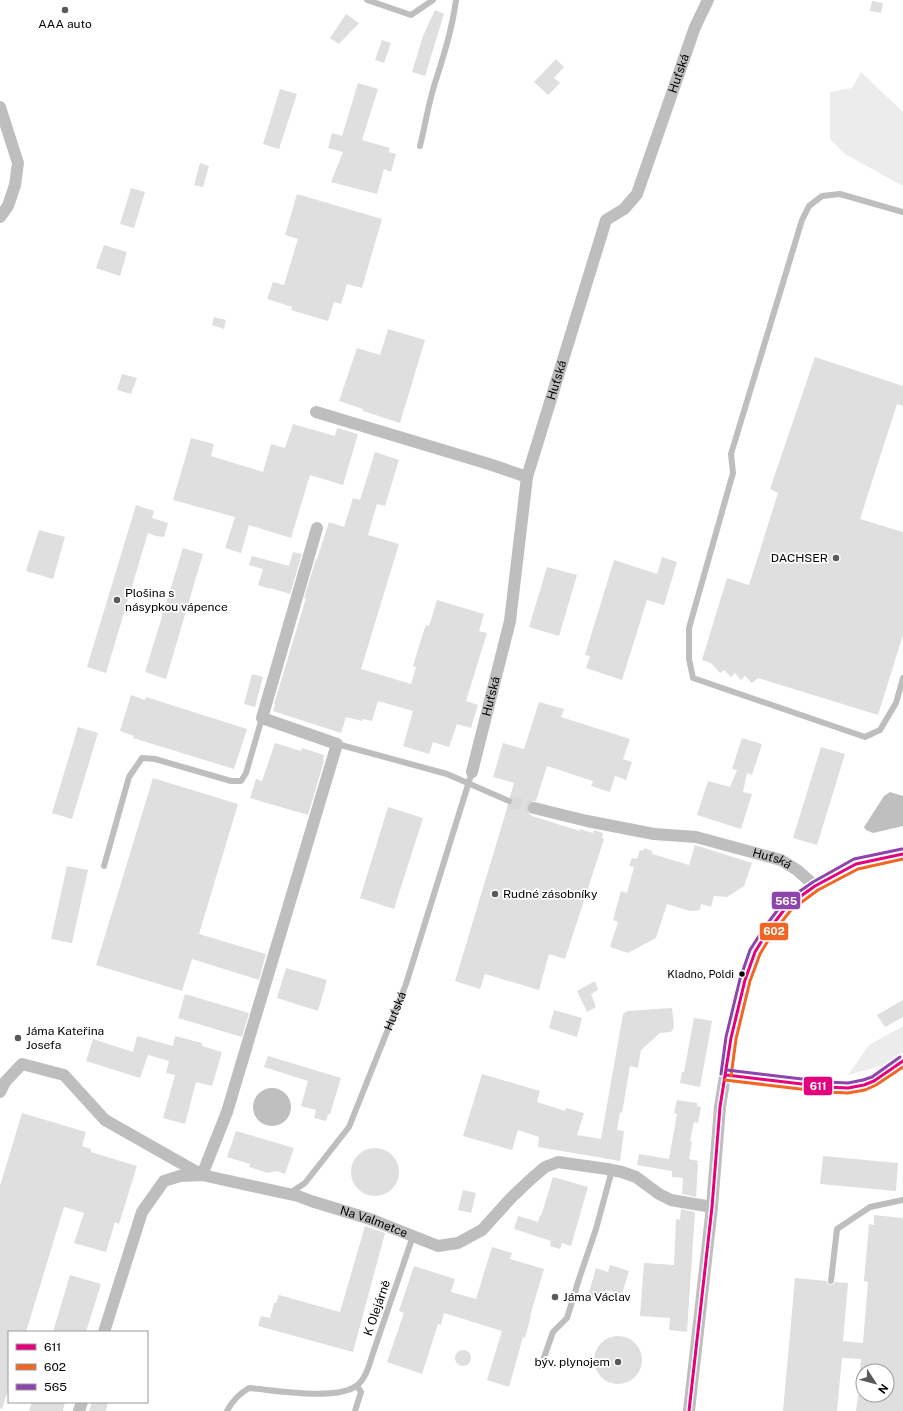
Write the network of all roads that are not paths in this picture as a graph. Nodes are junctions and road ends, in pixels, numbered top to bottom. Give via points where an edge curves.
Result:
1 (367, 0) edge
2 (433, 0) edge
3 (456, 0) edge
4 (708, 0) edge
5 (0, 107) edge
6 (420, 146) dead end
7 (903, 212) edge
8 (0, 217) edge
9 (316, 412) dead end
10 (527, 477) junction
11 (317, 528) dead end
12 (903, 678) edge
13 (262, 718) junction
14 (337, 744) junction
15 (470, 778) junction
16 (509, 801) tunnel mouth
17 (534, 808) tunnel mouth
18 (903, 854) edge
19 (104, 866) dead end
20 (815, 886) junction
21 (903, 1061) edge
22 (726, 1075) junction
23 (0, 1092) edge
24 (612, 1170) junction
25 (202, 1175) junction
26 (288, 1194) junction
27 (903, 1200) edge
28 (712, 1207) junction
29 (413, 1236) junction
30 (831, 1281) dead end
31 (104, 1331) edge
32 (541, 1366) dead end
33 (357, 1386) junction
34 (227, 1411) edge
35 (355, 1411) edge
36 (689, 1411) edge

1 - 2 lane via 411,15
3 - 6 lane
4 - 10 street, Huťská via 695,27 637,194 624,209 606,220
5 - 8 street via 18,163 8,206
7 - 12 lane via 840,194 822,196 809,206 802,220 731,454 733,473 689,628 688,658 693,678 865,737 880,730 896,703
9 - 10 street
10 - 15 street, Huťská via 510,621
11 - 13 street
13 - 14 street
13 - 19 lane via 246,773 241,781 232,781 155,759 142,758 129,776
14 - 15 lane
14 - 25 street via 227,1112
15 - 16 lane
15 - 26 lane, Huťská via 406,984 349,1127 305,1182
17 - 20 street, Huťská via 654,834 696,837 781,860
18 - 20 street via 856,864
20 - 22 street via 787,906 755,952 745,980 731,1038
21 - 22 street via 874,1081 848,1088 827,1088
22 - 28 street via 720,1107
23 - 25 street via 5,1082 22,1064 64,1075 105,1120
24 - 28 street, Na Valmetce via 636,1177 671,1200
24 - 29 street, Na Valmetce via 558,1162 531,1178 482,1230 458,1243 438,1246
24 - 32 lane via 567,1318 553,1332
25 - 26 street, Na Valmetce
25 - 31 street, Na Valmetce via 180,1176 164,1181 142,1212
26 - 29 street, Na Valmetce via 370,1219
27 - 30 lane via 870,1207 837,1229
28 - 36 street
29 - 33 lane, K Olejárně via 372,1356
33 - 34 lane via 344,1392 327,1395 249,1388 241,1392
33 - 35 lane, K Olejárně via 360,1392

